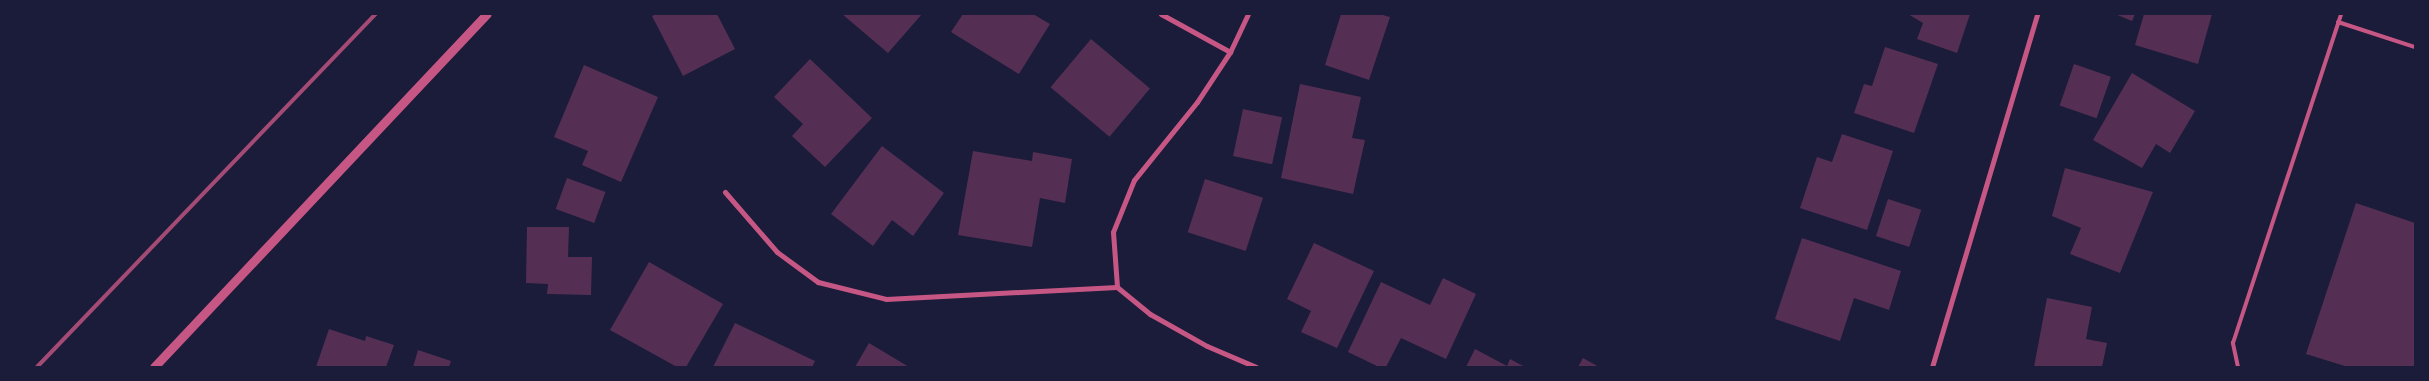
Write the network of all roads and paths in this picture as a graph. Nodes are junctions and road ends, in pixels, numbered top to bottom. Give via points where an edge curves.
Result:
1 (487, 14) edge
2 (1161, 14) edge
3 (1248, 14) edge
4 (2037, 14) edge
5 (2341, 14) edge
6 (2338, 22) junction
7 (2415, 47) edge
8 (1230, 52) junction
9 (725, 192) dead end
10 (1117, 288) junction
11 (154, 367) edge
12 (1256, 367) edge
13 (1932, 367) edge
14 (2238, 367) edge

1 - 11 street
2 - 8 street
3 - 8 street
4 - 13 street
5 - 6 lane
6 - 7 lane
6 - 14 lane via 2233,343
8 - 10 street via 1197,102 1134,180 1113,232
9 - 10 street via 777,252 818,282 828,285 886,299
10 - 12 street via 1150,314 1207,346

